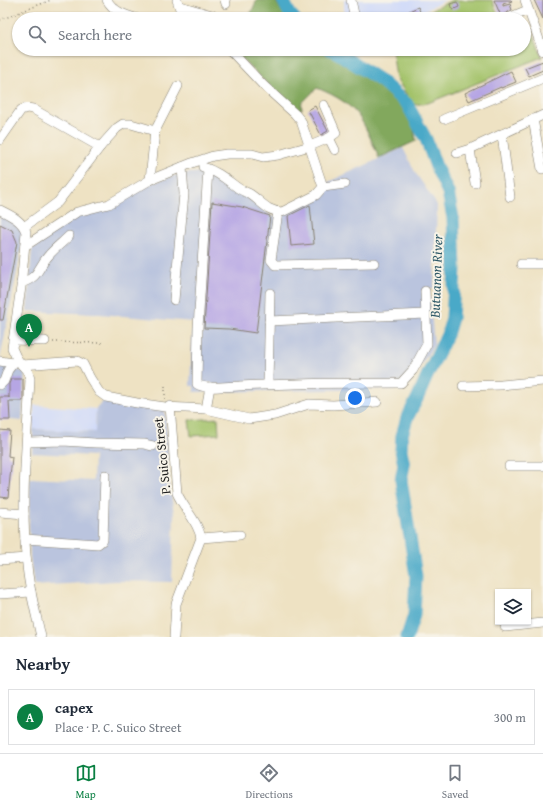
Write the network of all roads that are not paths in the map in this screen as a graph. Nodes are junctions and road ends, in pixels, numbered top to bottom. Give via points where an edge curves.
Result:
1 (107, 0) edge
2 (352, 0) edge
3 (525, 0) edge
4 (179, 3) edge
5 (528, 10) joint
6 (118, 12) edge
7 (204, 12) edge
8 (353, 12) edge
9 (523, 12) edge
10 (531, 18) edge
11 (543, 52) edge
12 (236, 56) edge
13 (543, 78) edge
14 (178, 86) dead end
15 (324, 105) dead end
16 (543, 116) edge
17 (444, 118) dead end
18 (533, 119) junction
19 (155, 131) junction
20 (502, 134) junction
21 (329, 138) junction
22 (0, 140) edge
23 (310, 146) junction
24 (100, 147) junction
25 (470, 149) junction
26 (335, 150) dead end
27 (457, 153) dead end
28 (192, 163) junction
29 (182, 167) junction
30 (208, 169) junction
31 (542, 169) dead end
32 (150, 180) junction
33 (475, 183) dead end
34 (345, 184) dead end
35 (323, 187) junction
36 (510, 196) dead end
37 (0, 210) edge
38 (278, 212) junction
39 (24, 227) junction
40 (69, 236) dead end
41 (25, 246) junction
42 (374, 263) dead end
43 (522, 264) dead end
44 (543, 264) edge
45 (21, 283) junction
46 (425, 291) dead end
47 (270, 293) dead end
48 (174, 300) dead end
49 (426, 314) junction
50 (269, 321) junction
51 (13, 340) junction
52 (46, 341) road end
53 (0, 361) edge
54 (17, 363) junction
55 (543, 381) edge
56 (268, 384) junction
57 (0, 385) edge
58 (463, 386) dead end
59 (210, 387) junction
60 (377, 402) dead end
61 (167, 406) junction
62 (206, 409) junction
63 (27, 442) junction
64 (153, 446) dead end
65 (509, 466) dead end
66 (543, 466) edge
67 (105, 475) dead end
68 (0, 512) edge
69 (24, 514) junction
70 (240, 535) dead end
71 (201, 538) junction
72 (25, 539) junction
73 (26, 558) junction
74 (0, 560) edge
75 (31, 592) junction
76 (0, 594) edge
77 (543, 623) edge
78 (505, 627) dead end
79 (41, 637) edge
80 (174, 637) edge

1 - 6 street
2 - 8 street
3 - 5 street
4 - 7 street
5 - 9 street
10 - 11 street
12 - 23 street via 301,121
13 - 17 street
14 - 19 street
15 - 21 street via 336,133
16 - 18 street
18 - 20 street
18 - 31 street
19 - 24 street via 123,124
19 - 32 street
20 - 25 street
20 - 36 street
21 - 23 street
21 - 26 street
22 - 24 street via 21,110 27,108
23 - 28 street via 278,155 263,157 252,154 227,154
23 - 35 street
24 - 39 street via 58,202
25 - 27 street
25 - 33 street
28 - 29 street
28 - 30 street
29 - 32 street
29 - 48 street via 184,194
30 - 38 street via 248,193 265,208
30 - 59 street via 197,384
32 - 41 street via 109,204 77,212
34 - 35 street
35 - 38 street via 316,195
37 - 39 street via 17,219
38 - 42 street via 271,260 275,265
39 - 41 street
40 - 45 street via 48,256 36,276
41 - 45 street
43 - 44 street
45 - 51 street
46 - 49 street
47 - 50 street
49 - 50 street
49 - 56 street via 427,344 413,370 401,383
50 - 56 street
51 - 52 street
51 - 54 street via 12,348
53 - 54 street
54 - 57 street via 8,370
54 - 61 street via 77,361 84,364 99,392 106,397
54 - 63 street via 28,372 30,379
55 - 58 street
56 - 59 street
59 - 62 street
60 - 62 street via 309,404 275,416 249,419
61 - 62 street
61 - 71 street, P. Suico Street via 177,493 198,527
63 - 64 street via 63,441
63 - 69 street
65 - 66 street
67 - 72 street via 103,540 98,544
68 - 69 street
69 - 72 street
70 - 71 street
71 - 80 street via 176,604
72 - 73 street
73 - 74 street
73 - 75 street
75 - 76 street
75 - 79 street
77 - 78 street

